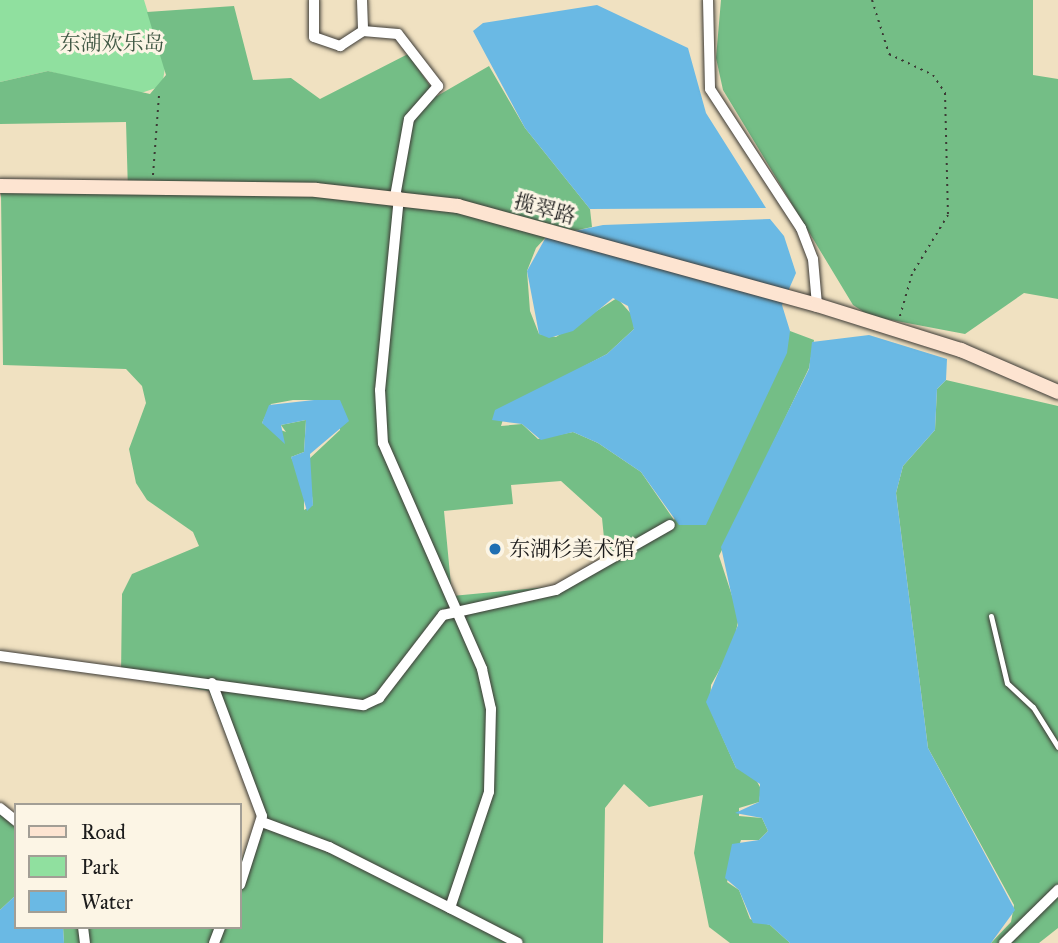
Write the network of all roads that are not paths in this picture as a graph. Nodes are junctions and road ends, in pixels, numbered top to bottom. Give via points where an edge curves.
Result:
1 (314, 0) edge
2 (362, 0) edge
3 (707, 0) edge
4 (363, 31) junction
5 (0, 186) edge
6 (397, 197) junction
7 (817, 305) junction
8 (1058, 392) edge
9 (670, 525) dead end
10 (452, 611) junction
11 (991, 616) dead end
12 (0, 656) edge
13 (212, 683) junction
14 (1058, 747) edge
15 (0, 808) edge
16 (14, 819) edge
17 (262, 822) junction
18 (242, 879) edge
19 (1058, 890) edge
20 (450, 908) junction
21 (518, 943) edge
22 (1004, 943) edge

1 - 4 street via 314,37 340,46
2 - 4 street
3 - 7 street via 710,89 801,228 813,259
4 - 6 street via 398,34 438,86 409,119
5 - 6 street, 揽翠路
6 - 7 street, 揽翠路 via 528,225
6 - 10 street via 380,390 383,443 428,537
7 - 8 street, 揽翠路
9 - 10 street via 561,589
10 - 13 street via 433,623 369,704
10 - 20 street via 482,669 491,709 489,792
11 - 14 lane via 1007,683 1034,707
12 - 13 street
13 - 17 street via 244,757
15 - 16 street
17 - 18 street
17 - 20 street via 329,847
19 - 22 street
20 - 21 street

